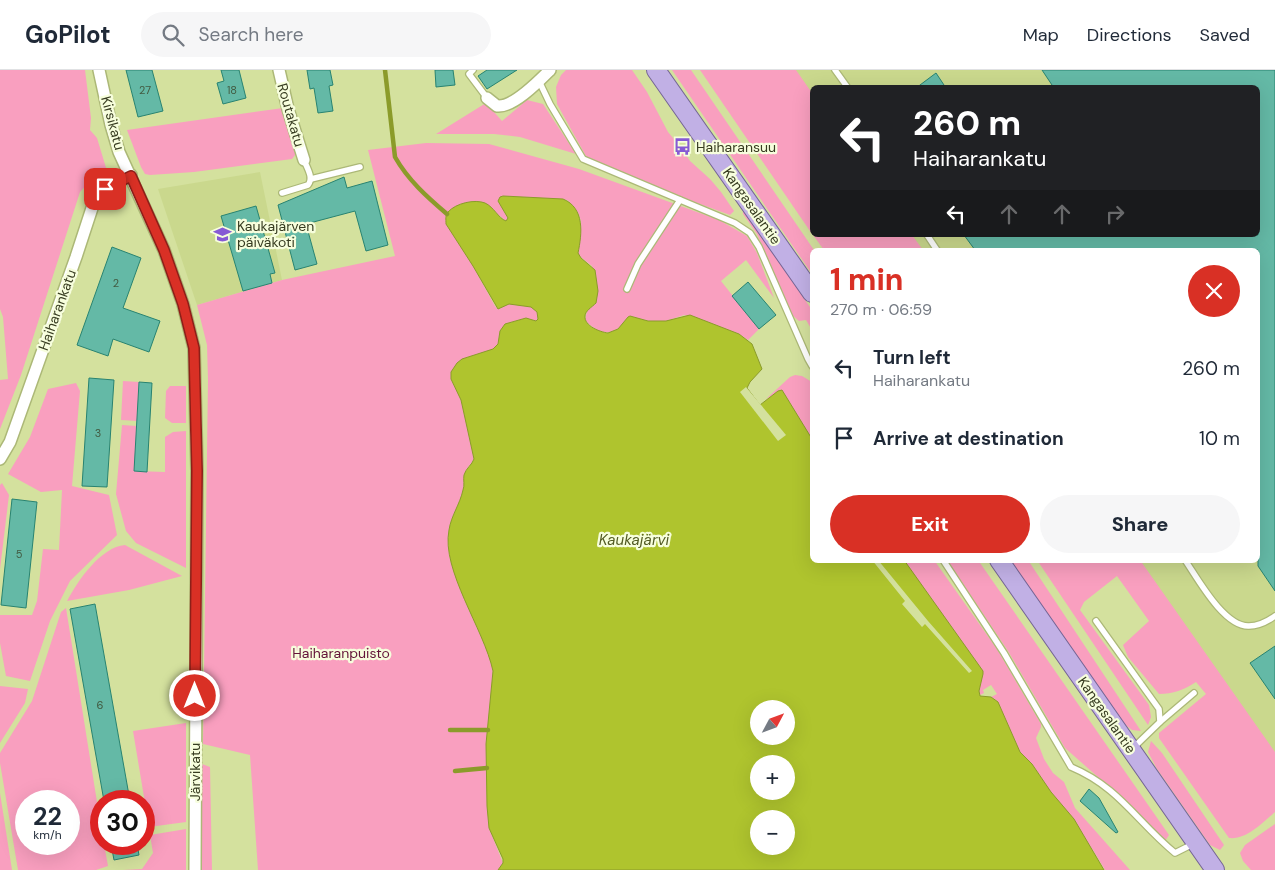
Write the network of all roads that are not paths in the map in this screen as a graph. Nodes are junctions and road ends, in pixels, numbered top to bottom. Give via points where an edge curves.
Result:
1 (99, 70) edge
2 (279, 70) edge
3 (550, 70) edge
4 (656, 70) edge
5 (835, 70) edge
6 (470, 71) edge
7 (539, 81) junction
8 (846, 85) edge
9 (487, 98) joint
10 (304, 160) joint
11 (360, 167) dead end
12 (131, 176) junction
13 (311, 179) junction
14 (282, 193) dead end
15 (680, 200) junction
16 (928, 237) edge
17 (937, 248) edge
18 (627, 289) dead end
19 (810, 289) edge
20 (810, 362) edge
21 (0, 459) edge
22 (945, 563) edge
23 (1001, 563) edge
24 (1187, 563) edge
25 (1275, 616) edge
26 (1096, 621) dead end
27 (1194, 693) dead end
28 (1160, 722) junction
29 (1131, 750) junction
30 (1195, 843) junction
31 (1212, 868) edge
32 (195, 870) edge

1 - 12 street, Kirsikatu via 111,126
2 - 10 street, Routakatu
3 - 7 street
4 - 19 main road, Kangasalantie
5 - 8 lane
6 - 9 lane
7 - 9 street via 505,106 497,106
7 - 15 lane via 583,159
10 - 13 lane
11 - 13 lane
12 - 21 street, Haiharankatu via 105,189 94,202 10,442
12 - 32 street, Järvikatu via 164,250 194,348 197,471
13 - 14 lane via 308,185
15 - 18 lane via 638,264
15 - 20 lane via 735,223 750,233
16 - 17 lane
22 - 30 lane via 1071,767 1109,789 1175,853
23 - 29 main road, Kangasalantie
24 - 25 lane via 1220,611 1235,621 1248,627 1267,622
26 - 28 lane via 1160,709
27 - 28 lane
28 - 29 lane
29 - 30 main road, Kangasalantie
30 - 31 main road, Kangasalantie

